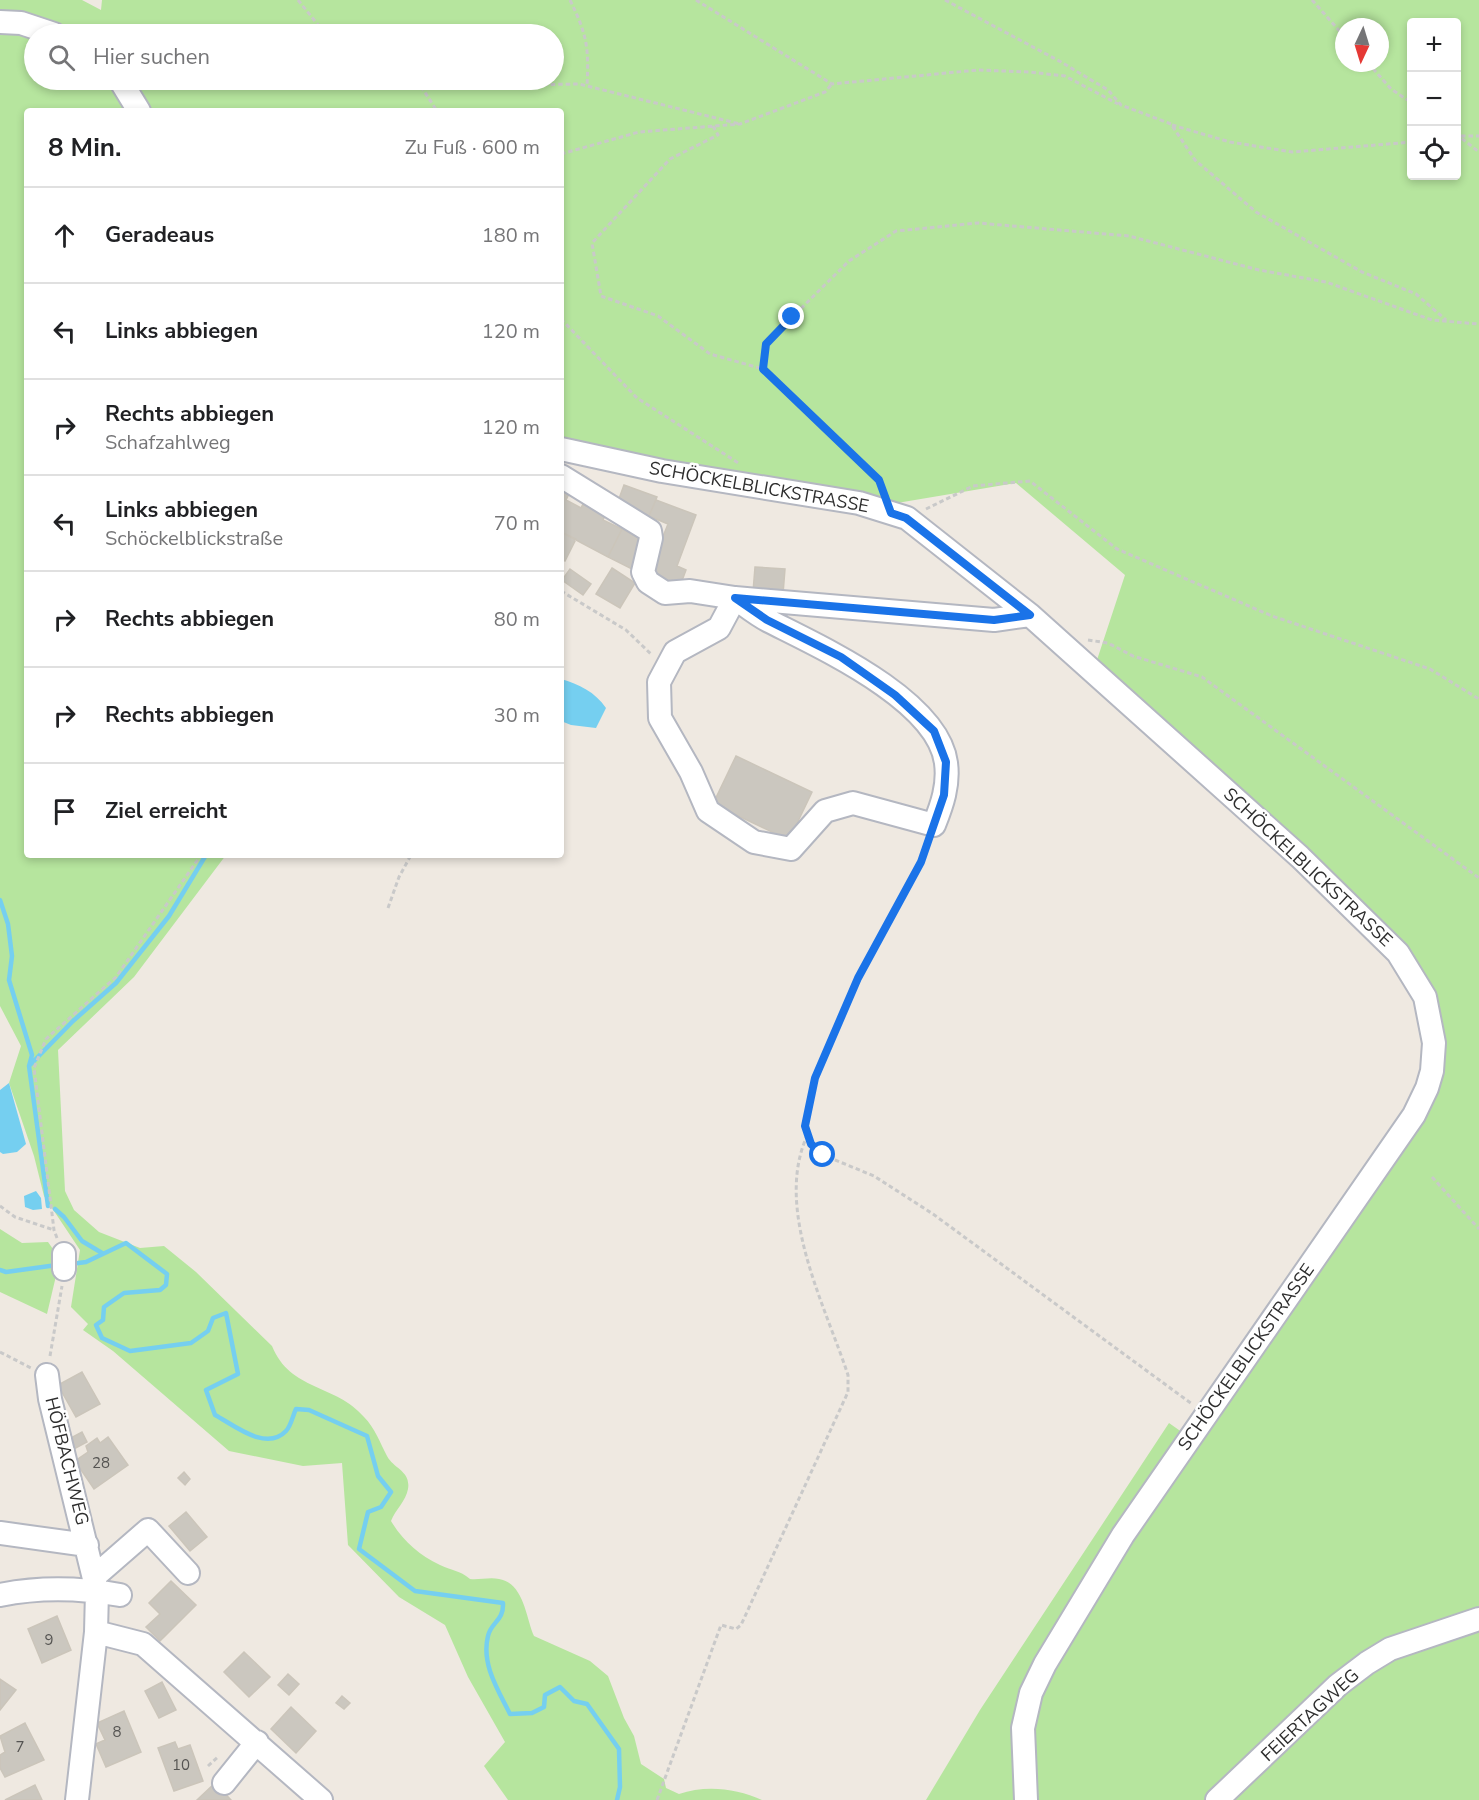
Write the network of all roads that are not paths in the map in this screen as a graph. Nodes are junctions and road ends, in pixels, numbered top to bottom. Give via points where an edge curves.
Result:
1 (0, 22) edge
2 (24, 24) edge
3 (126, 90) edge
4 (137, 108) edge
5 (564, 450) edge
6 (564, 478) edge
7 (735, 598) junction
8 (1030, 615) junction
9 (47, 1375) road end
10 (0, 1533) edge
11 (87, 1545) junction
12 (188, 1573) dead end
13 (96, 1584) junction
14 (0, 1595) edge
15 (120, 1595) dead end
16 (1479, 1619) edge
17 (96, 1632) junction
18 (257, 1742) junction
19 (224, 1783) dead end
20 (306, 1795) edge
21 (77, 1800) edge
22 (1026, 1800) edge
23 (1217, 1800) edge

1 - 2 street
3 - 4 street
5 - 8 street, SCHÖCKELBLICKSTRASSE via 662,471 859,503 899,516
6 - 7 street via 650,531 644,572 648,582 665,593 690,591
7 - 7 street via 767,620 841,657 929,725 942,747 947,772 934,825 853,803 825,811 791,849 754,843 708,811 692,772 660,718 659,682 675,652 718,628
7 - 8 street via 994,620
8 - 22 street, SCHÖCKELBLICKSTRASSE via 1386,938 1416,979 1430,1015 1435,1059 1414,1115 1100,1570 1039,1674 1023,1728
9 - 11 street, HÖFBACHWEG
10 - 11 street
11 - 13 street, HÖFBACHWEG
12 - 13 street via 148,1530
13 - 14 street
13 - 15 street
13 - 17 street, HÖFBACHWEG
16 - 23 street, FEIERTAGWEG via 1390,1649 1366,1663
17 - 18 street via 143,1644
17 - 21 street, HÖFBACHWEG
18 - 19 street
18 - 20 street

